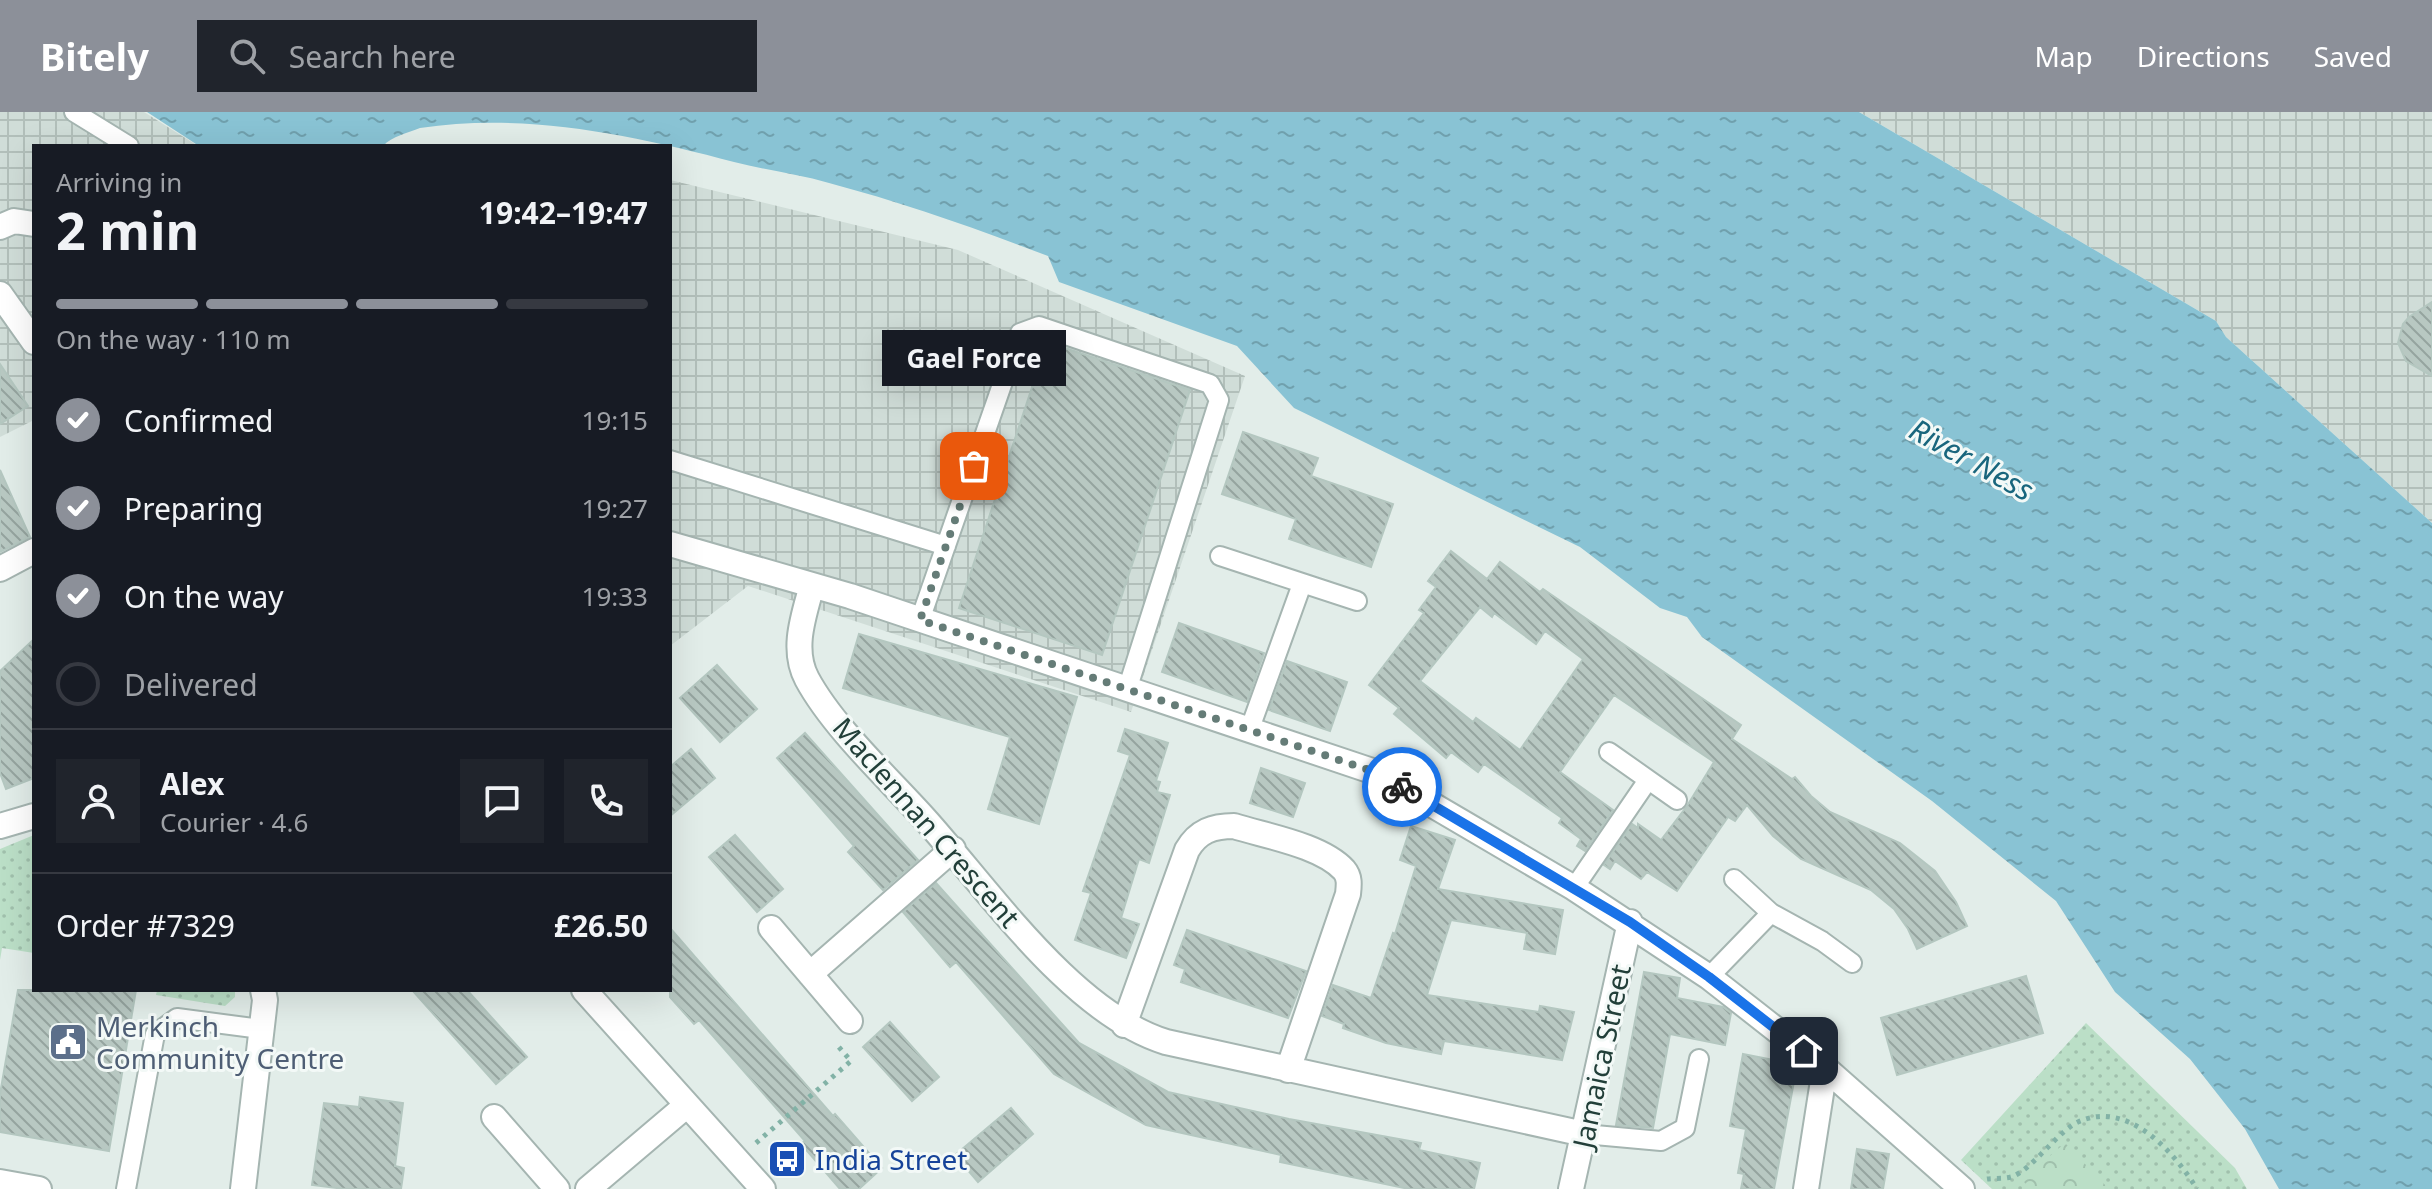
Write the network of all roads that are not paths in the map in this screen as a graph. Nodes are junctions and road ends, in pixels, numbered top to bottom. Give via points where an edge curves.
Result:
1 (74, 112) edge
2 (126, 144) edge
3 (32, 224) edge
4 (0, 227) edge
5 (0, 294) edge
6 (32, 339) edge
7 (672, 461) edge
8 (672, 545) edge
9 (946, 546) junction
10 (32, 552) edge
11 (1220, 556) dead end
12 (0, 569) edge
13 (1302, 584) junction
14 (812, 585) junction
15 (1357, 601) dead end
16 (920, 620) junction
17 (1127, 690) junction
18 (1249, 731) junction
19 (1609, 752) dead end
20 (1648, 780) junction
21 (1677, 800) dead end
22 (32, 817) edge
23 (0, 826) edge
24 (953, 849) junction
25 (1734, 879) dead end
26 (1574, 888) junction
27 (1771, 913) junction
28 (1630, 922) junction
29 (771, 928) dead end
30 (1852, 963) dead end
31 (810, 974) junction
32 (1709, 977) junction
33 (263, 992) edge
34 (586, 992) edge
35 (850, 1021) road end
36 (1124, 1025) junction
37 (261, 1029) junction
38 (1699, 1059) dead end
39 (1825, 1068) junction
40 (1288, 1070) junction
41 (687, 1105) junction
42 (494, 1117) dead end
43 (1584, 1134) junction
44 (0, 1182) edge
45 (1958, 1185) edge
46 (39, 1189) edge
47 (126, 1189) edge
48 (243, 1189) edge
49 (557, 1189) edge
50 (588, 1189) edge
51 (763, 1189) edge
52 (1571, 1189) edge
53 (1806, 1189) edge

1 - 2 lane
3 - 4 street via 14,221
5 - 6 street
7 - 9 lane
8 - 14 street
9 - 16 lane
9 - 17 lane via 1020,333 1039,326 1210,384 1219,400
10 - 12 street
11 - 13 lane
13 - 15 lane
13 - 18 lane
14 - 16 street
14 - 24 street, Maclennan Crescent via 798,638 806,677 835,719
16 - 17 street
17 - 18 street
18 - 26 street via 1378,773
19 - 20 lane
20 - 21 lane
20 - 26 lane
22 - 23 street
24 - 31 street
24 - 36 street, Maclennan Crescent via 1038,949
25 - 27 lane
26 - 28 street
27 - 30 lane
27 - 32 lane
28 - 32 street
28 - 43 street, Jamaica Street
29 - 31 street
31 - 35 street
32 - 39 street
33 - 37 street
34 - 41 street
36 - 40 street, Maclennan Crescent via 1166,1042
36 - 40 street via 1187,850 1205,831 1234,826 1320,853 1349,880
37 - 47 lane via 177,1018 155,1034
37 - 48 street
38 - 43 lane via 1685,1128 1661,1141
39 - 45 street
39 - 53 street
40 - 43 street, Maclennan Crescent
41 - 50 street
41 - 51 street
42 - 49 street
43 - 52 street, Jamaica Street
44 - 46 street

